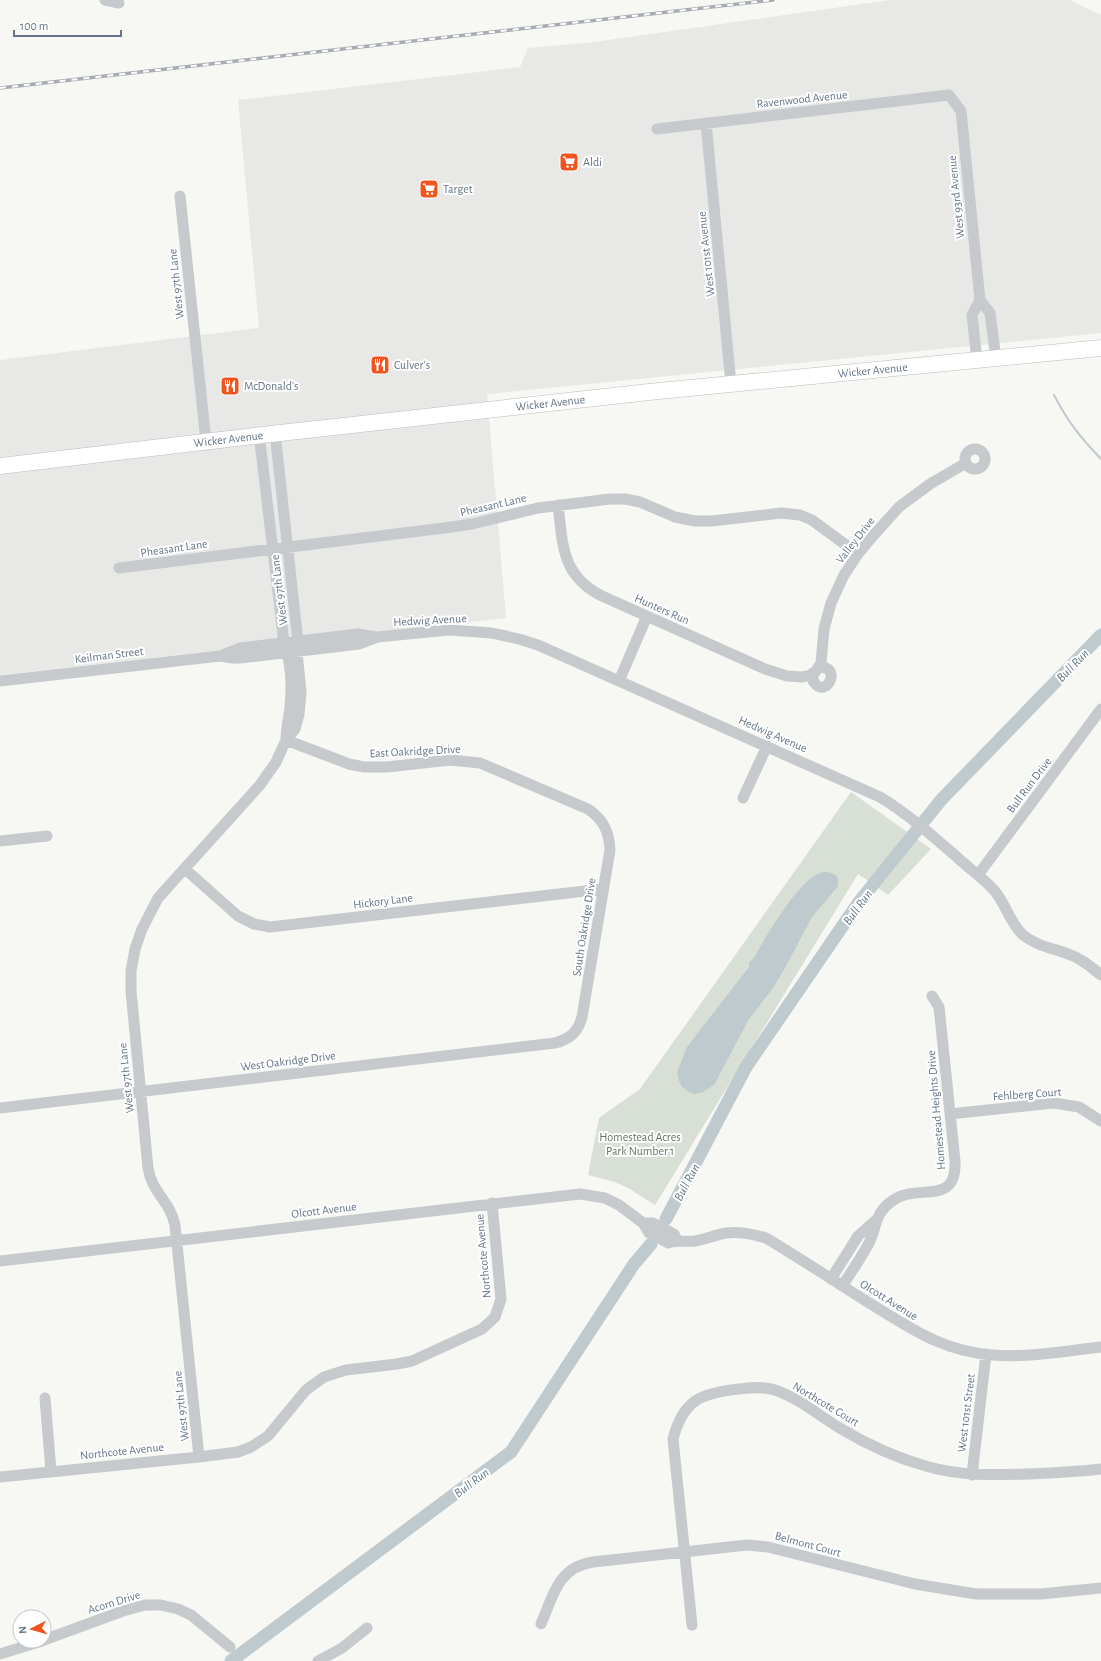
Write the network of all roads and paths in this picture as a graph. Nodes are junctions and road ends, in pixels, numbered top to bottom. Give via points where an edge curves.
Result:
1 (105, 0) edge
2 (119, 3) dead end
3 (949, 95) joint
4 (706, 122) junction
5 (658, 128) dead end
6 (180, 196) dead end
7 (980, 300) junction
8 (1101, 348) edge
9 (996, 359) junction
10 (977, 360) junction
11 (732, 384) junction
12 (268, 434) junction
13 (206, 441) junction
14 (966, 463) dead end
15 (0, 466) edge
16 (558, 505) junction
17 (287, 547) junction
18 (272, 548) junction
19 (858, 554) junction
20 (119, 568) dead end
21 (647, 616) junction
22 (292, 647) junction
23 (815, 671) joint
24 (0, 681) edge
25 (618, 681) junction
26 (1101, 709) edge
27 (286, 740) junction
28 (767, 746) junction
29 (743, 798) dead end
30 (605, 825) joint
31 (47, 836) dead end
32 (0, 841) edge
33 (185, 869) junction
34 (978, 875) junction
35 (603, 888) junction
36 (1101, 975) edge
37 (932, 996) dead end
38 (575, 1032) joint
39 (140, 1091) junction
40 (0, 1108) edge
41 (950, 1114) junction
42 (1101, 1120) edge
43 (492, 1203) junction
44 (876, 1220) junction
45 (177, 1240) junction
46 (0, 1261) edge
47 (831, 1279) junction
48 (842, 1286) junction
49 (1101, 1347) edge
50 (986, 1354) junction
51 (45, 1398) dead end
52 (199, 1457) junction
53 (1101, 1469) edge
54 (51, 1471) junction
55 (972, 1475) junction
56 (0, 1477) edge
57 (684, 1552) junction
58 (1101, 1588) edge
59 (541, 1624) dead end
60 (692, 1625) dead end
61 (367, 1628) dead end
62 (52, 1638) edge
63 (230, 1647) dead end
64 (17, 1649) edge
65 (0, 1654) edge
66 (318, 1661) edge

1 - 2 street
3 - 4 street, Ravenwood Avenue
3 - 7 street, West 93rd Avenue via 960,111
4 - 5 street, Ravenwood Avenue
4 - 11 street, West 101st Avenue
6 - 13 street, West 97th Lane
7 - 9 street, West 93rd Avenue via 990,313
7 - 10 street, West 93rd Avenue via 972,315
8 - 9 highway, Wicker Avenue
9 - 10 highway, Wicker Avenue
10 - 11 highway, Wicker Avenue
11 - 12 highway, Wicker Avenue
12 - 13 highway, Wicker Avenue
12 - 17 street, West 97th Lane
12 - 18 street, West 97th Lane via 260,442
13 - 15 highway, Wicker Avenue
14 - 19 street, Valley Drive via 930,484 899,507
16 - 17 street, Pheasant Lane via 522,510 455,527
16 - 19 street, Pheasant Lane via 625,499 640,502 675,517 695,521 793,514 812,520
16 - 21 street, Hunters Run via 564,553 577,578 594,592
17 - 18 street, Pheasant Lane
17 - 22 street, West 97th Lane
18 - 20 street, Pheasant Lane
18 - 22 street, West 97th Lane
19 - 23 street, Valley Drive via 844,575 831,604 824,629 821,663
21 - 23 street, Hunters Run via 773,672 802,677
21 - 25 street
22 - 24 street, Keilman Street via 240,658 220,656
22 - 25 street, Hedwig Avenue via 359,644 377,637 449,630 497,634 538,645
22 - 27 street, West 97th Lane via 300,684 300,705 295,729
25 - 28 street, Hedwig Avenue
26 - 34 street, Bull Run Drive
27 - 30 street, East Oakridge Drive via 349,764 364,767 379,768 450,760 480,763 588,809
27 - 33 street, West 97th Lane via 266,778
28 - 29 street
28 - 34 street, Hedwig Avenue via 873,793 926,831
30 - 35 street, South Oakridge Drive via 610,850
31 - 32 street
33 - 35 street, Hickory Lane via 238,916 254,924 270,926
33 - 39 street, West 97th Lane via 152,907 133,960 131,991
34 - 36 street, Hedwig Avenue via 998,896 1008,917 1022,934 1040,945 1082,960
35 - 38 street, South Oakridge Drive via 582,1017
37 - 41 street, Homestead Heights Drive via 939,1007
38 - 39 street, West Oakridge Drive via 566,1040 555,1043
39 - 40 street, West Oakridge Drive
39 - 45 street, West 97th Lane via 149,1174 154,1187 172,1212
41 - 42 street, Fehlberg Court via 1054,1103 1080,1108
41 - 44 street, Homestead Heights Drive via 955,1166 952,1182 938,1192 906,1195 896,1199 885,1207
43 - 45 street, Olcott Avenue
43 - 47 street, Olcott Avenue via 588,1194 613,1202 643,1223 649,1233 668,1243 677,1240 696,1241 733,1232 758,1235
43 - 52 street, Northcote Avenue via 501,1300 495,1317 487,1326 412,1360 331,1374 306,1390 273,1431 258,1443 238,1452
44 - 47 street, Homestead Heights Drive via 858,1236
44 - 48 street, Homestead Heights Drive via 869,1244
45 - 46 street, Olcott Avenue
45 - 52 street, West 97th Lane
47 - 48 street, Olcott Avenue
48 - 50 street, Olcott Avenue via 934,1341
49 - 50 street, Olcott Avenue via 1019,1356
50 - 55 street, West 101st Street
51 - 54 street
52 - 54 street, Northcote Avenue
53 - 55 street, Northcote Court
54 - 56 street, Northcote Avenue
55 - 57 street, Northcote Court via 929,1467 883,1451 859,1440 786,1394 749,1388 713,1393 698,1399 686,1410 679,1419 673,1439
57 - 58 street, Belmont Court via 748,1545 768,1547 902,1582 976,1594 1041,1594
57 - 59 street, Belmont Court via 588,1562 575,1566 560,1582
57 - 60 street, Northcote Court
61 - 66 street via 342,1648
62 - 63 street, Acorn Drive via 123,1611 161,1605 191,1615
64 - 65 street, Acorn Drive

